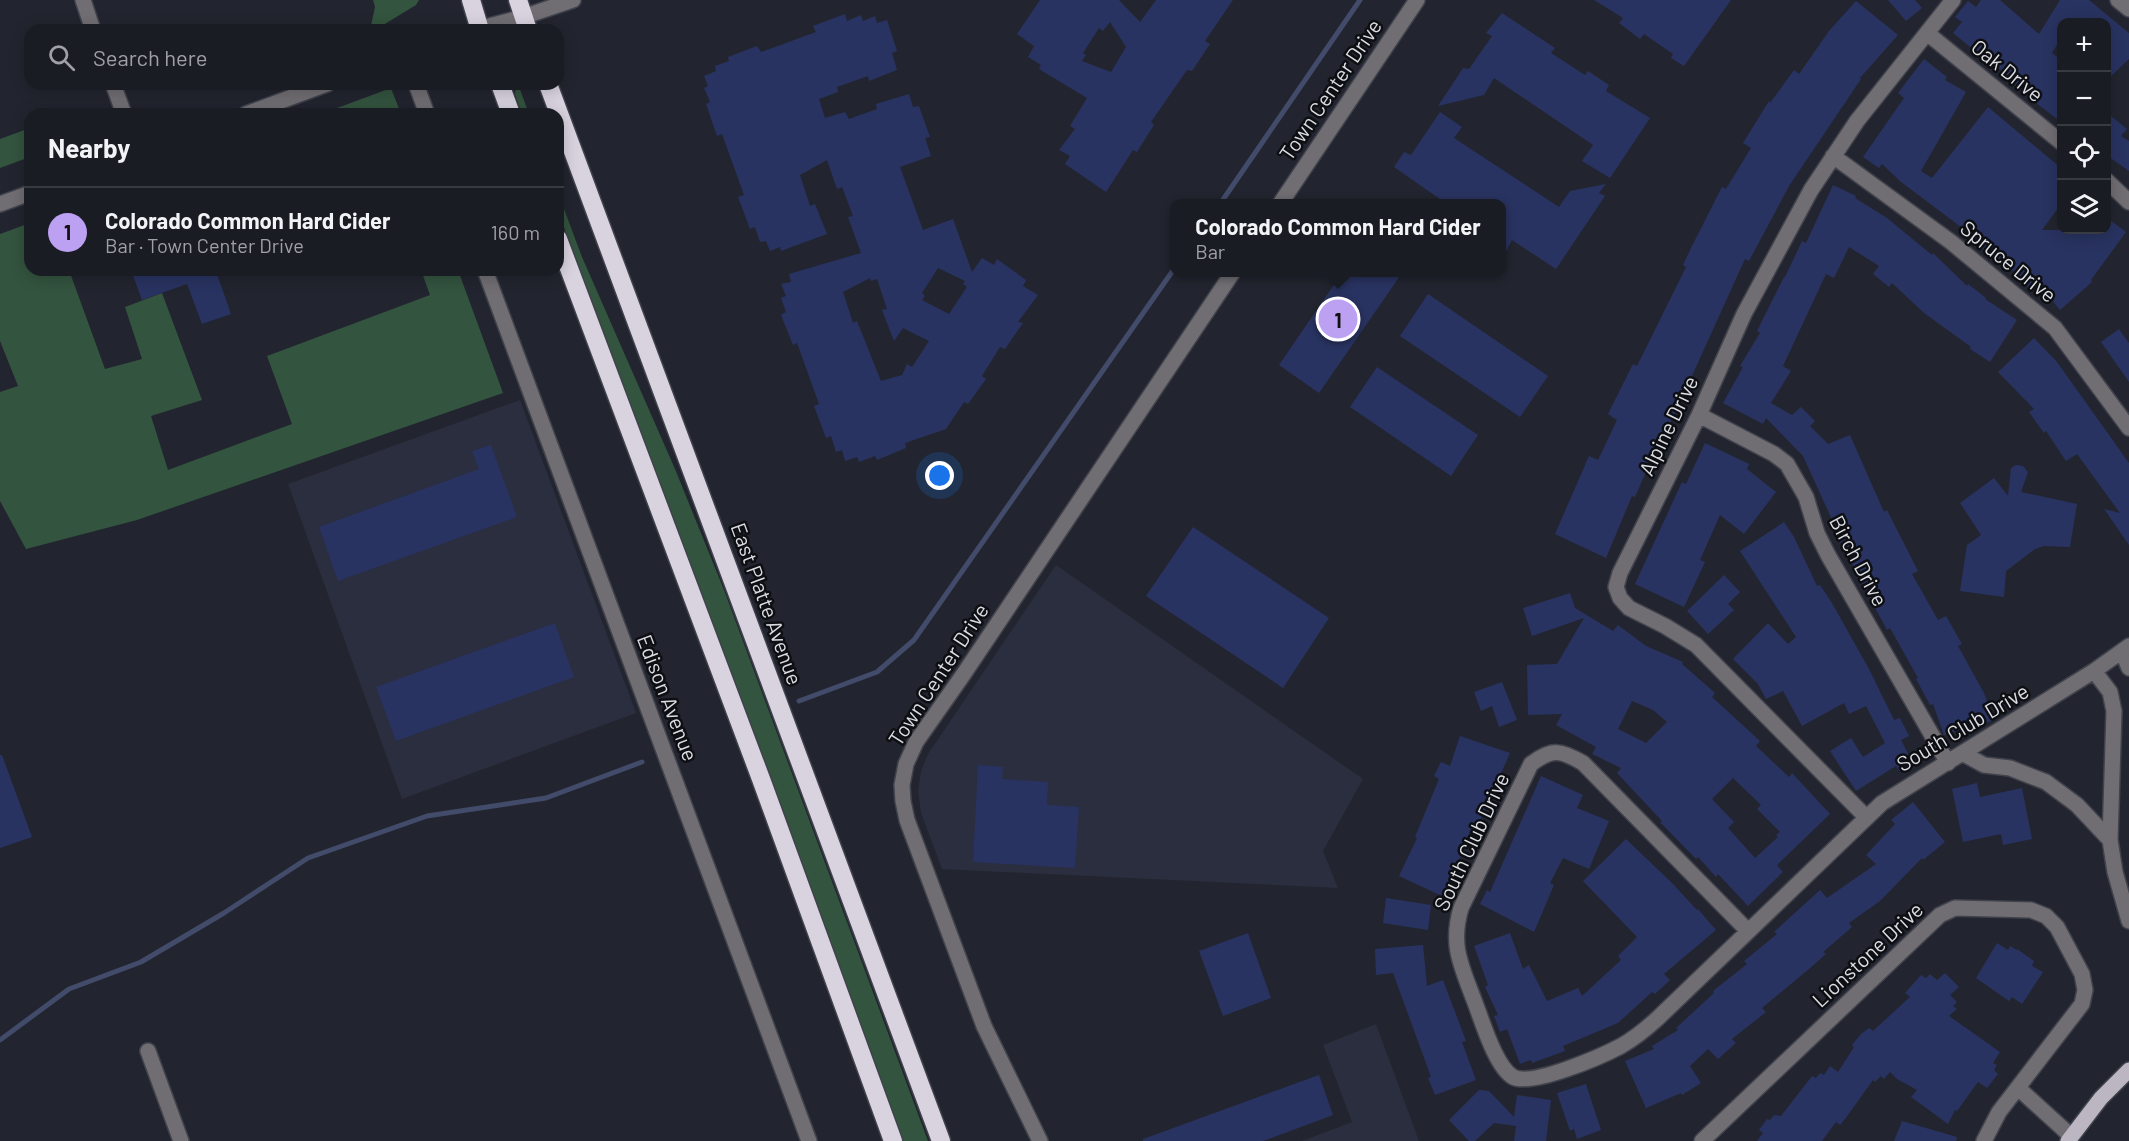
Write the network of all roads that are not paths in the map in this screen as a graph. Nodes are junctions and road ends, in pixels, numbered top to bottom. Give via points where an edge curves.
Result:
1 (83, 0) edge
2 (471, 0) edge
3 (573, 0) edge
4 (1418, 0) edge
5 (1953, 0) edge
6 (2118, 0) edge
7 (2129, 9) edge
8 (523, 16) edge
9 (91, 24) edge
10 (477, 24) edge
11 (495, 24) edge
12 (1927, 33) junction
13 (115, 90) edge
14 (311, 90) edge
15 (418, 90) edge
16 (502, 90) edge
17 (550, 90) edge
18 (122, 108) edge
19 (262, 108) edge
20 (425, 108) edge
21 (509, 108) edge
22 (557, 108) edge
23 (564, 127) edge
24 (2057, 140) edge
25 (1833, 156) junction
26 (2111, 185) edge
27 (24, 195) edge
28 (1283, 199) edge
29 (2129, 202) edge
30 (0, 204) edge
31 (564, 255) edge
32 (487, 276) edge
33 (1230, 277) edge
34 (1699, 415) junction
35 (2129, 428) edge
36 (2126, 649) edge
37 (2129, 668) edge
38 (2094, 671) junction
39 (1964, 753) junction
40 (1948, 763) junction
41 (1866, 817) junction
42 (2110, 840) junction
43 (2129, 921) edge
44 (1748, 931) junction
45 (148, 1051) dead end
46 (2129, 1070) edge
47 (2018, 1088) junction
48 (2070, 1138) edge
49 (181, 1141) edge
50 (809, 1141) edge
51 (893, 1141) edge
52 (941, 1141) edge
53 (1040, 1141) edge
54 (1702, 1141) edge
55 (1984, 1141) edge

1 - 9 street
2 - 10 highway
3 - 8 street
4 - 28 street, Town Center Drive
5 - 12 street, Alpine Drive
6 - 7 street
8 - 11 street
12 - 24 street, Oak Drive
12 - 25 street, Alpine Drive
13 - 18 street
14 - 19 street
15 - 20 street
16 - 21 highway
17 - 22 highway, East Platte Avenue
23 - 52 highway, East Platte Avenue
25 - 34 street, Alpine Drive via 1744,314
25 - 35 street, Spruce Drive via 1951,242 2055,328
26 - 29 street
27 - 30 street
31 - 51 highway
32 - 50 street, Edison Avenue
33 - 53 street, Town Center Drive via 916,742 906,764 902,785 907,820 984,1026
34 - 40 street, Birch Drive via 1787,464 1806,497 1828,555
34 - 41 street, Alpine Drive via 1620,573 1616,587 1620,598 1629,608 1696,645
36 - 37 street
36 - 38 street, South Club Drive
38 - 39 street, South Club Drive
38 - 42 street via 2110,692 2114,711
39 - 40 street, South Club Drive
39 - 42 street via 1984,765 2010,768 2046,782 2077,805
40 - 41 street, South Club Drive via 1900,790
41 - 44 street, South Club Drive
42 - 43 street
44 - 44 street, South Club Drive via 1583,763 1554,751 1531,764 1461,908 1456,941 1493,1050 1513,1077 1528,1080 1547,1076 1640,1034
45 - 49 street
46 - 48 main road
47 - 48 street
47 - 54 street, Lionstone Drive via 2082,1004 2082,974 2057,927 2046,916 2031,910 1955,908 1924,929
47 - 55 street, Lionstone Drive via 1999,1112

